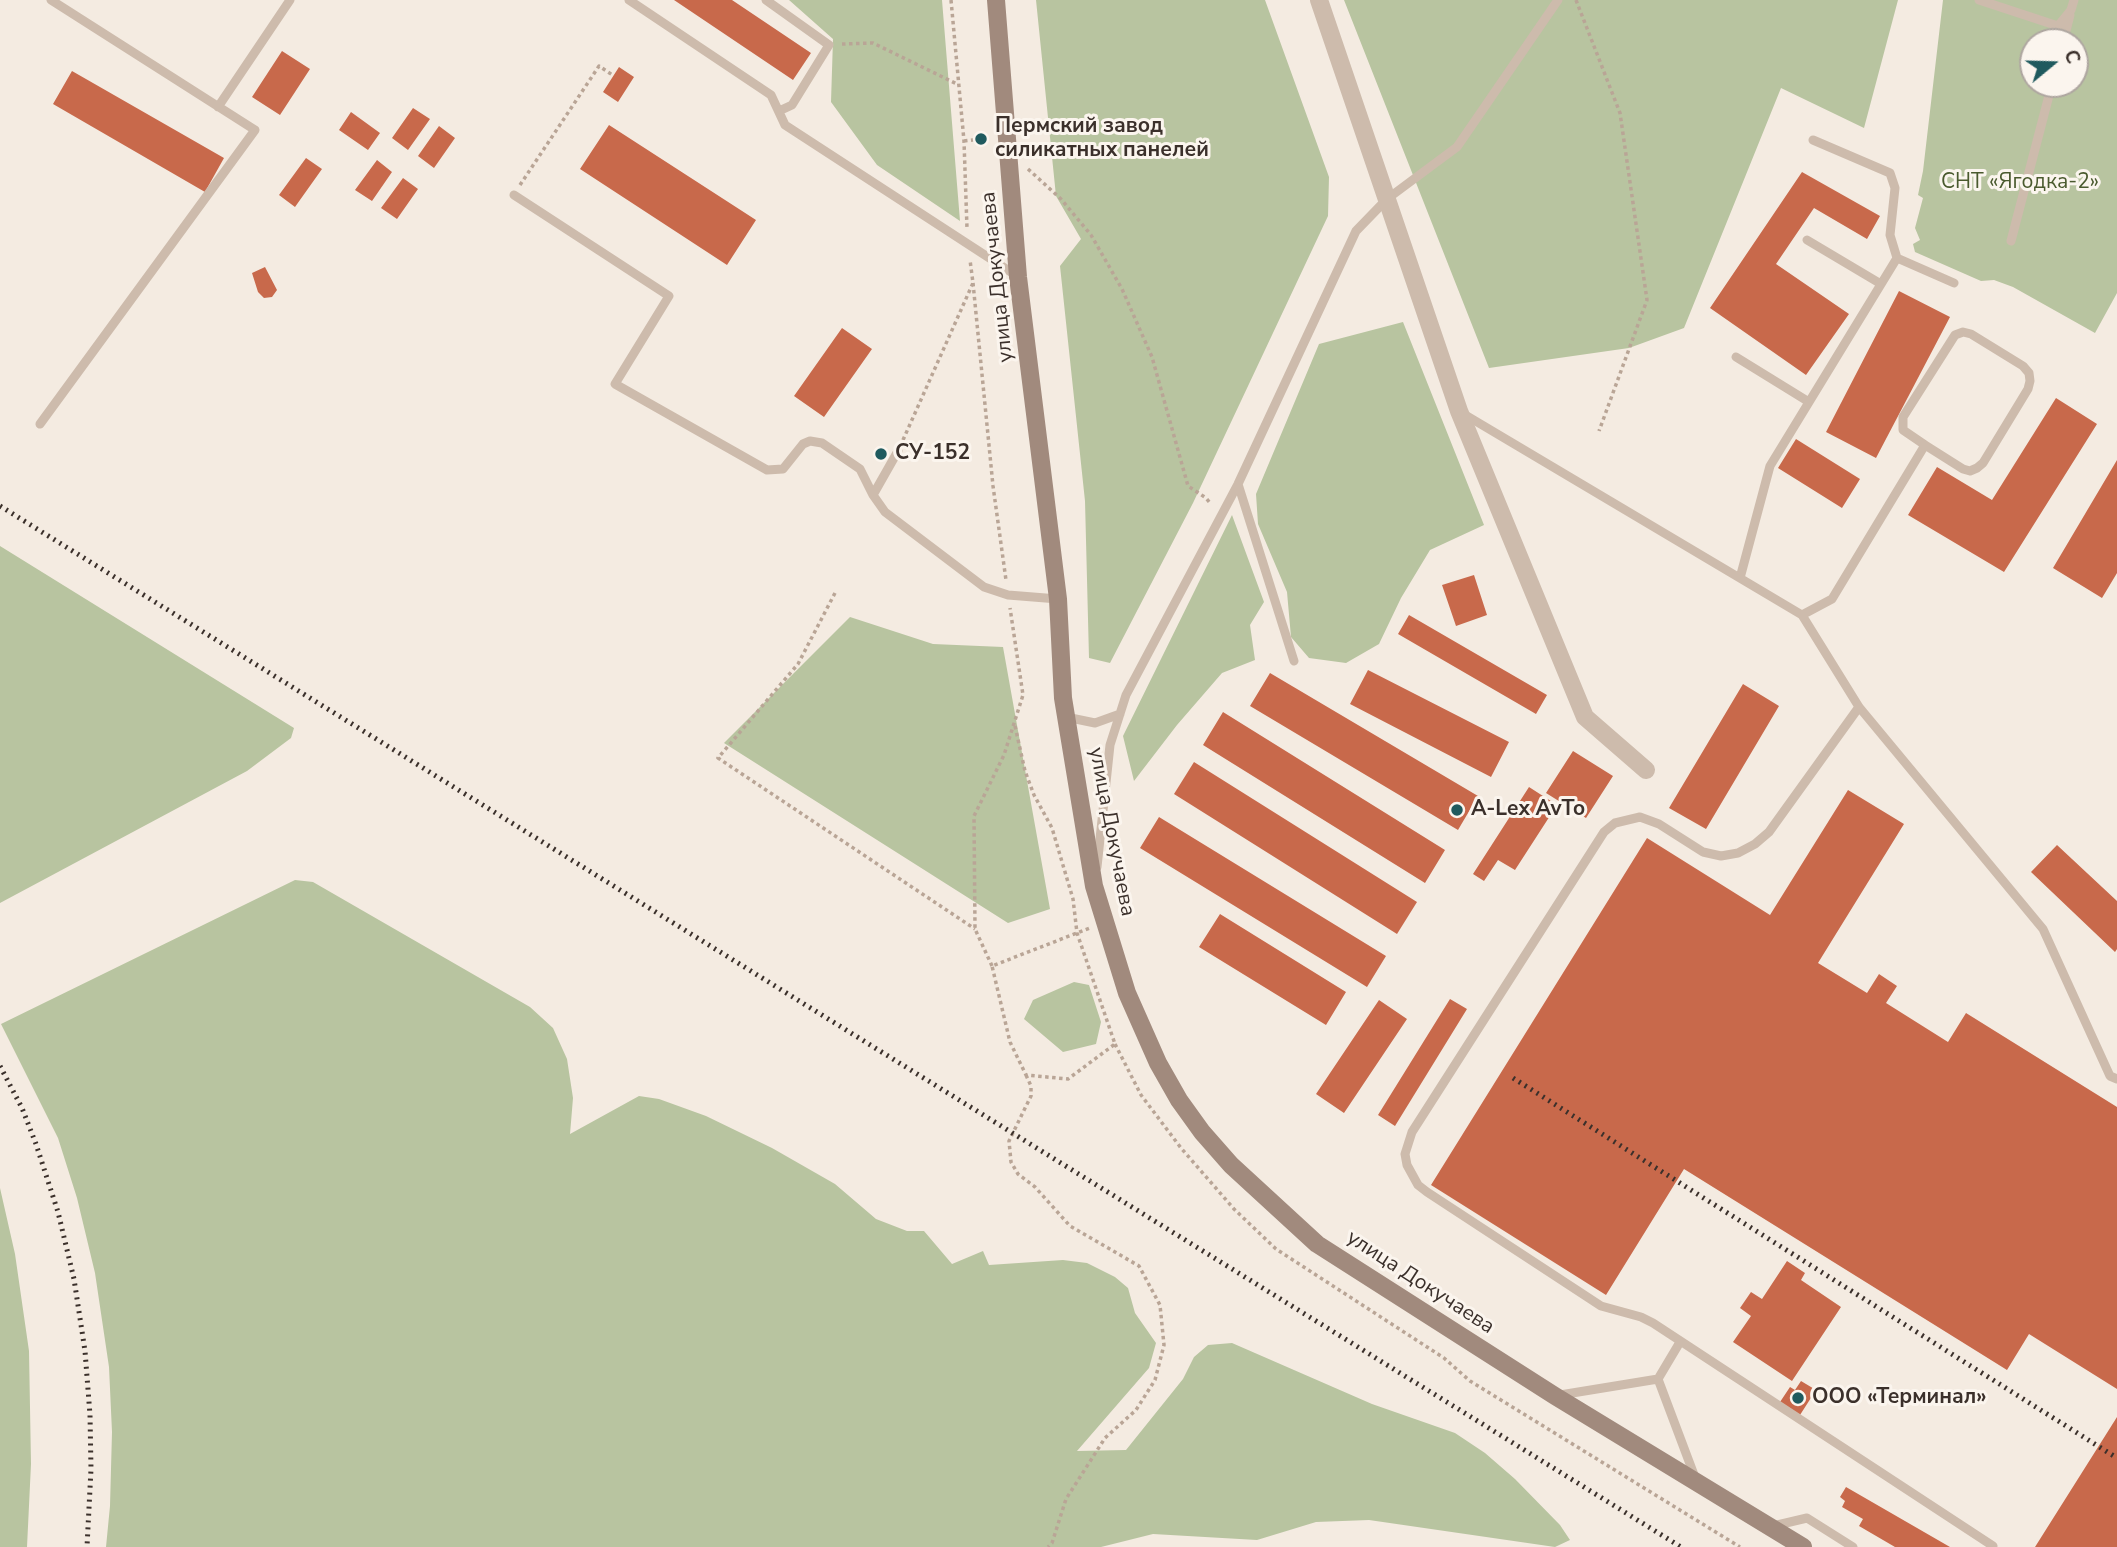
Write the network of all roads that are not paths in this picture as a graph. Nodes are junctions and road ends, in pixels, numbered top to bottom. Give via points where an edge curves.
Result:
1 (51, 0) edge
2 (290, 0) edge
3 (629, 0) edge
4 (766, 0) edge
5 (996, 0) edge
6 (1319, 0) edge
7 (1558, 0) edge
8 (1979, 0) edge
9 (2074, 0) edge
10 (2071, 10) junction
11 (2066, 28) edge
12 (2048, 98) edge
13 (218, 107) junction
14 (779, 111) junction
15 (1812, 140) dead end
16 (513, 195) road end
17 (1387, 199) junction
18 (1807, 240) dead end
19 (2011, 241) dead end
20 (1896, 258) junction
21 (1018, 276) junction
22 (1954, 283) dead end
23 (1881, 284) junction
24 (1736, 357) dead end
25 (1809, 402) junction
26 (1459, 411) junction
27 (40, 424) dead end
28 (1925, 445) junction
29 (898, 451) dead end
30 (1238, 484) junction
31 (873, 495) junction
32 (1740, 578) junction
33 (1058, 599) junction
34 (1802, 615) junction
35 (1294, 661) dead end
36 (1859, 707) junction
37 (1120, 714) junction
38 (1066, 717) junction
39 (1646, 770) dead end
40 (1094, 886) junction
41 (2117, 1079) edge
42 (1680, 1342) junction
43 (1658, 1379) junction
44 (1555, 1396) junction
45 (1697, 1481) junction
46 (1770, 1527) junction
47 (1993, 1546) edge
48 (1803, 1547) edge
49 (1853, 1547) edge

1 - 13 lane
2 - 13 lane
3 - 14 lane via 771,95
4 - 14 lane via 829,44 792,105
5 - 21 main road, улица Докучаева
6 - 17 street
7 - 17 lane via 1457,147
8 - 10 lane via 2058,26
9 - 10 lane
10 - 11 lane
12 - 19 lane
13 - 27 lane via 255,130
14 - 21 lane via 785,125
15 - 20 lane via 1891,173 1895,188 1890,235
16 - 31 lane via 669,296 615,384 767,470 783,469 803,444 822,443 860,468
17 - 26 street
17 - 30 lane via 1356,231
18 - 23 lane
20 - 22 lane
20 - 23 lane
21 - 33 main road, улица Докучаева
23 - 25 lane
24 - 25 lane
25 - 32 lane via 1770,466
26 - 32 lane
26 - 39 street via 1585,717
28 - 28 lane via 1963,469 1977,468 2028,389 2029,373 1971,334 1955,335 1903,418 1903,430
28 - 34 lane via 1832,599
29 - 31 lane
30 - 35 lane
30 - 37 lane
31 - 33 lane via 885,512 984,587 1008,595
32 - 34 lane
33 - 38 main road, улица Докучаева
34 - 36 lane
36 - 41 lane via 2043,929 2110,1076
36 - 42 lane via 1769,832 1746,849 1721,856 1703,852 1640,817 1615,823 1604,832 1406,1143 1407,1165 1427,1192 1601,1306 1641,1317
37 - 38 lane via 1095,723
37 - 40 lane via 1110,745
38 - 40 main road, улица Докучаева
40 - 44 main road, улица Докучаева via 1127,992 1158,1063 1179,1100 1231,1165 1317,1244
42 - 43 lane
42 - 47 lane
43 - 44 lane
43 - 45 lane
44 - 45 main road, улица Докучаева
45 - 46 main road, улица Докучаева
46 - 48 main road, улица Докучаева
46 - 49 lane via 1807,1518

